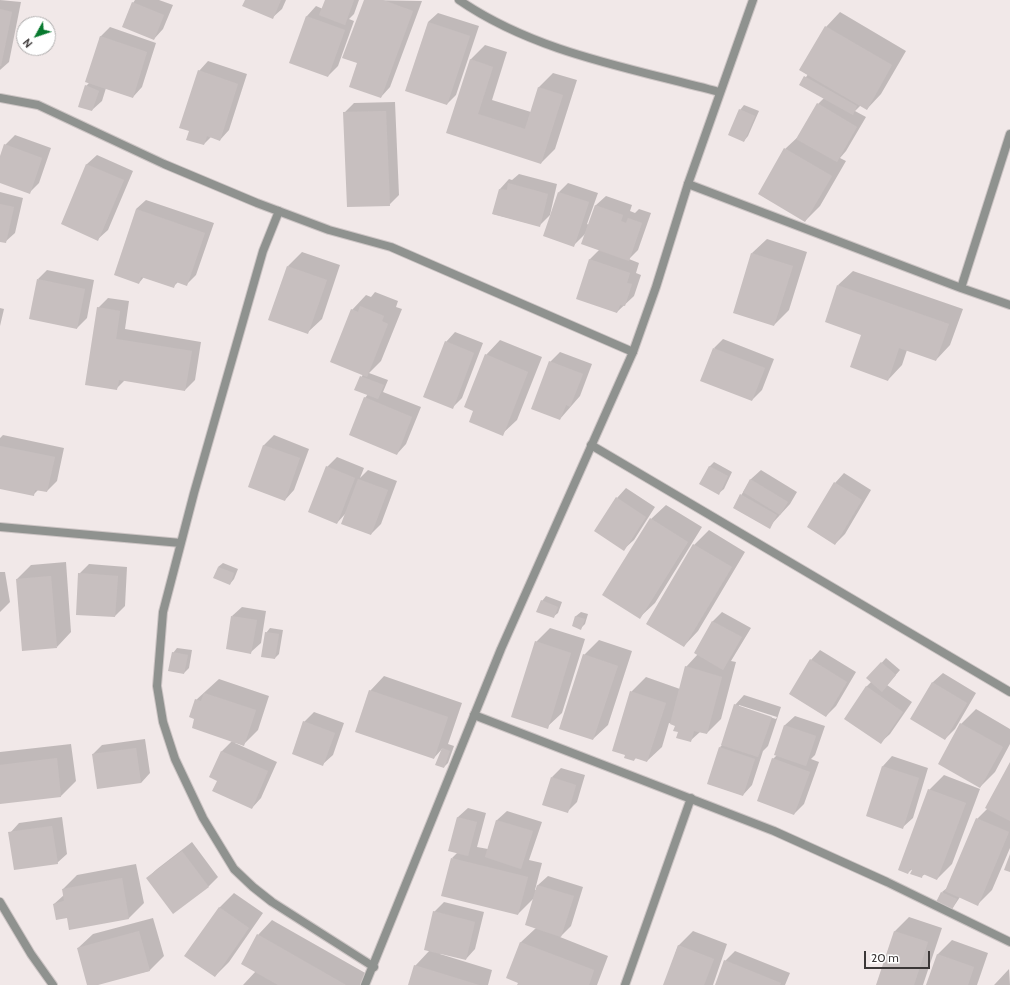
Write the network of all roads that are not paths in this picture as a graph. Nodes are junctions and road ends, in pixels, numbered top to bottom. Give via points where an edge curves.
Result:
1 (459, 0) edge
2 (753, 0) edge
3 (720, 92) junction
4 (0, 98) edge
5 (1010, 134) edge
6 (688, 184) junction
7 (279, 211) junction
8 (961, 288) junction
9 (1010, 305) edge
10 (633, 352) junction
11 (591, 445) junction
12 (0, 527) edge
13 (181, 543) junction
14 (1010, 692) edge
15 (474, 715) junction
16 (691, 798) junction
17 (0, 902) edge
18 (1010, 942) edge
19 (374, 967) junction
20 (53, 985) edge
21 (365, 985) edge
22 (625, 985) edge

1 - 3 street via 526,38
2 - 3 street
3 - 6 street
4 - 7 street via 38,105 220,188
5 - 8 street
6 - 8 street
6 - 10 street
7 - 10 street via 329,230 391,246
7 - 13 street via 263,251
8 - 9 street
10 - 11 street
11 - 14 street
11 - 15 street
12 - 13 street
13 - 19 street via 163,612 157,686 163,722 175,759 203,818 234,868 272,902
15 - 16 street
15 - 19 street
16 - 18 street via 774,831 887,882
16 - 22 street
17 - 20 street
19 - 21 street

